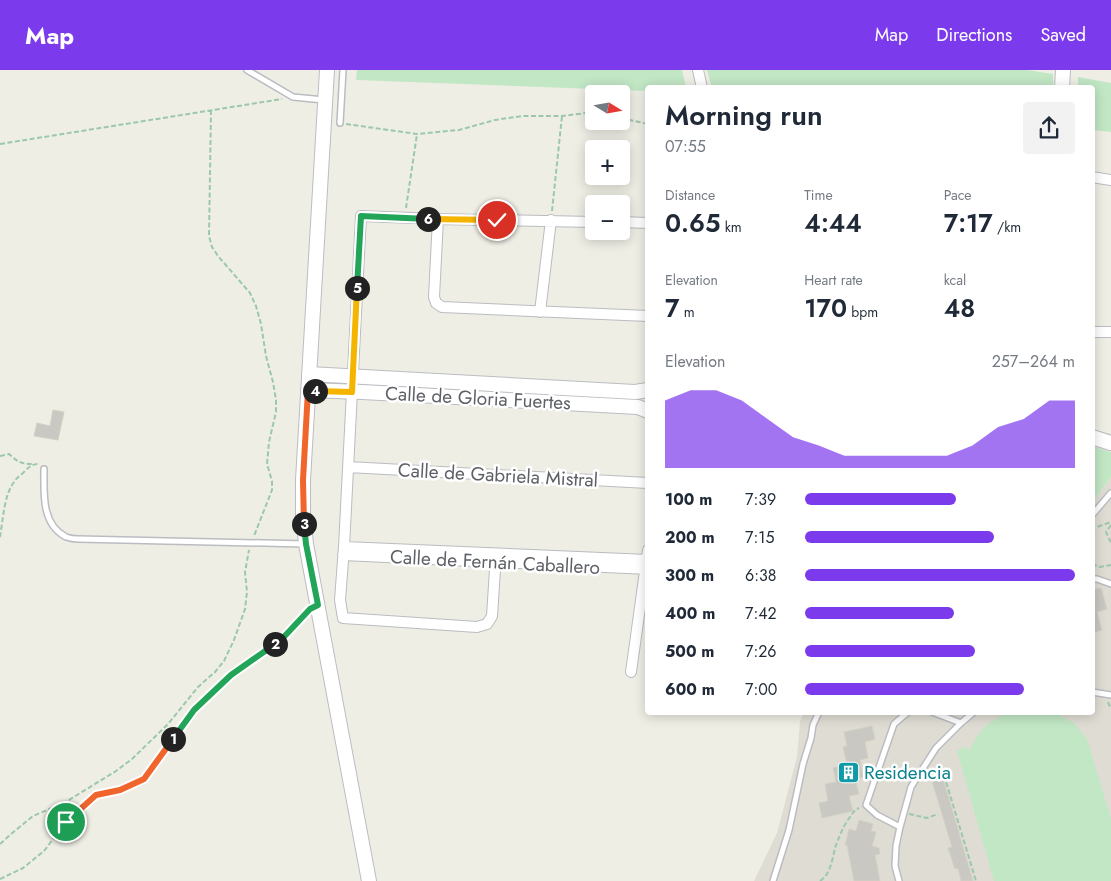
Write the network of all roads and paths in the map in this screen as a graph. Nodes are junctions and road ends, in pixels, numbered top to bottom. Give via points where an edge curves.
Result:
1 (247, 70) edge
2 (326, 70) edge
3 (343, 70) edge
4 (698, 70) edge
5 (1063, 70) edge
6 (701, 85) edge
7 (1062, 85) edge
8 (293, 98) junction
9 (325, 100) junction
10 (210, 110) junction
11 (585, 113) edge
12 (562, 116) junction
13 (630, 120) edge
14 (645, 123) edge
15 (340, 124) joint
16 (417, 134) junction
17 (0, 144) edge
18 (1095, 177) edge
19 (1111, 180) edge
20 (406, 218) junction
21 (441, 219) junction
22 (550, 220) junction
23 (585, 222) edge
24 (630, 222) edge
25 (645, 223) edge
26 (540, 309) junction
27 (645, 310) edge
28 (645, 316) edge
29 (1095, 332) edge
30 (1111, 332) edge
31 (1095, 337) edge
32 (1111, 338) edge
33 (309, 374) junction
34 (352, 376) junction
35 (308, 390) junction
36 (645, 390) edge
37 (352, 392) junction
38 (645, 410) edge
39 (1095, 438) edge
40 (1111, 443) edge
41 (0, 456) edge
42 (35, 464) junction
43 (44, 469) joint
44 (348, 470) junction
45 (645, 483) edge
46 (645, 487) edge
47 (1111, 493) edge
48 (1095, 512) edge
49 (2, 523) junction
50 (1111, 523) edge
51 (0, 528) edge
52 (1095, 528) edge
53 (0, 536) edge
54 (1111, 542) edge
55 (251, 543) junction
56 (306, 544) junction
57 (343, 551) junction
58 (496, 558) junction
59 (645, 562) edge
60 (1095, 565) edge
61 (1111, 565) edge
62 (645, 576) edge
63 (1095, 579) edge
64 (1111, 584) edge
65 (318, 605) junction
66 (631, 672) dead end
67 (1095, 693) edge
68 (1111, 696) edge
69 (817, 715) edge
70 (904, 715) edge
71 (940, 715) edge
72 (970, 715) edge
73 (961, 723) junction
74 (944, 775) dead end
75 (866, 805) junction
76 (904, 812) junction
77 (938, 814) dead end
78 (900, 826) junction
79 (0, 844) edge
80 (0, 879) edge
81 (824, 879) edge
82 (369, 881) edge
83 (773, 881) edge
84 (820, 881) edge
85 (899, 881) edge
86 (976, 881) edge

1 - 8 lane
2 - 9 street
3 - 15 lane
4 - 6 street
5 - 7 street
8 - 9 lane
8 - 10 path
9 - 33 street
10 - 17 path
10 - 55 path via 209,236 212,248 250,293 256,306 276,400 267,464 272,490
11 - 12 path
12 - 16 path via 522,116 459,130
12 - 22 path
13 - 14 path
15 - 16 path
16 - 20 path
18 - 19 street
20 - 21 street
20 - 34 street via 361,216
21 - 22 street
21 - 26 street via 441,298
22 - 23 street
22 - 26 street
24 - 25 street
26 - 27 street
26 - 28 street
29 - 30 street
31 - 32 street
33 - 34 street, Calle de Gloria Fuertes
33 - 35 street
34 - 36 street, Calle de Gloria Fuertes
34 - 37 street
35 - 37 street, Calle de Gloria Fuertes
35 - 56 street via 303,480
37 - 38 street, Calle de Gloria Fuertes
37 - 44 street
39 - 40 street
41 - 42 path via 9,454 23,464
42 - 43 path via 41,464
42 - 49 path via 14,480
43 - 55 lane via 47,515 66,537
44 - 45 street, Calle de Gabriela Mistral
44 - 46 street, Calle de Gabriela Mistral
44 - 57 street
47 - 48 lane
49 - 51 path
49 - 53 path
50 - 52 path
50 - 54 path via 1106,532
55 - 56 lane
55 - 79 path via 245,572 245,609 224,661 215,672 132,759 64,802 34,816
56 - 65 street
57 - 58 street, Calle de Fernán Caballero
57 - 58 street via 340,600 344,618 476,627 487,624 492,616
58 - 59 street, Calle de Fernán Caballero
60 - 61 path
62 - 66 street
63 - 64 lane
65 - 80 path via 310,609 281,640 231,675 194,710 144,779 120,790 96,795 66,822 44,851 24,868
65 - 82 street
67 - 68 lane
69 - 83 lane
70 - 75 lane via 894,724
71 - 73 lane
72 - 73 lane
73 - 76 lane via 936,748 911,787
74 - 86 path
75 - 78 lane via 877,815
75 - 81 path via 856,809 846,822
76 - 77 path via 927,818
76 - 78 lane
78 - 85 lane via 895,866
81 - 84 path

